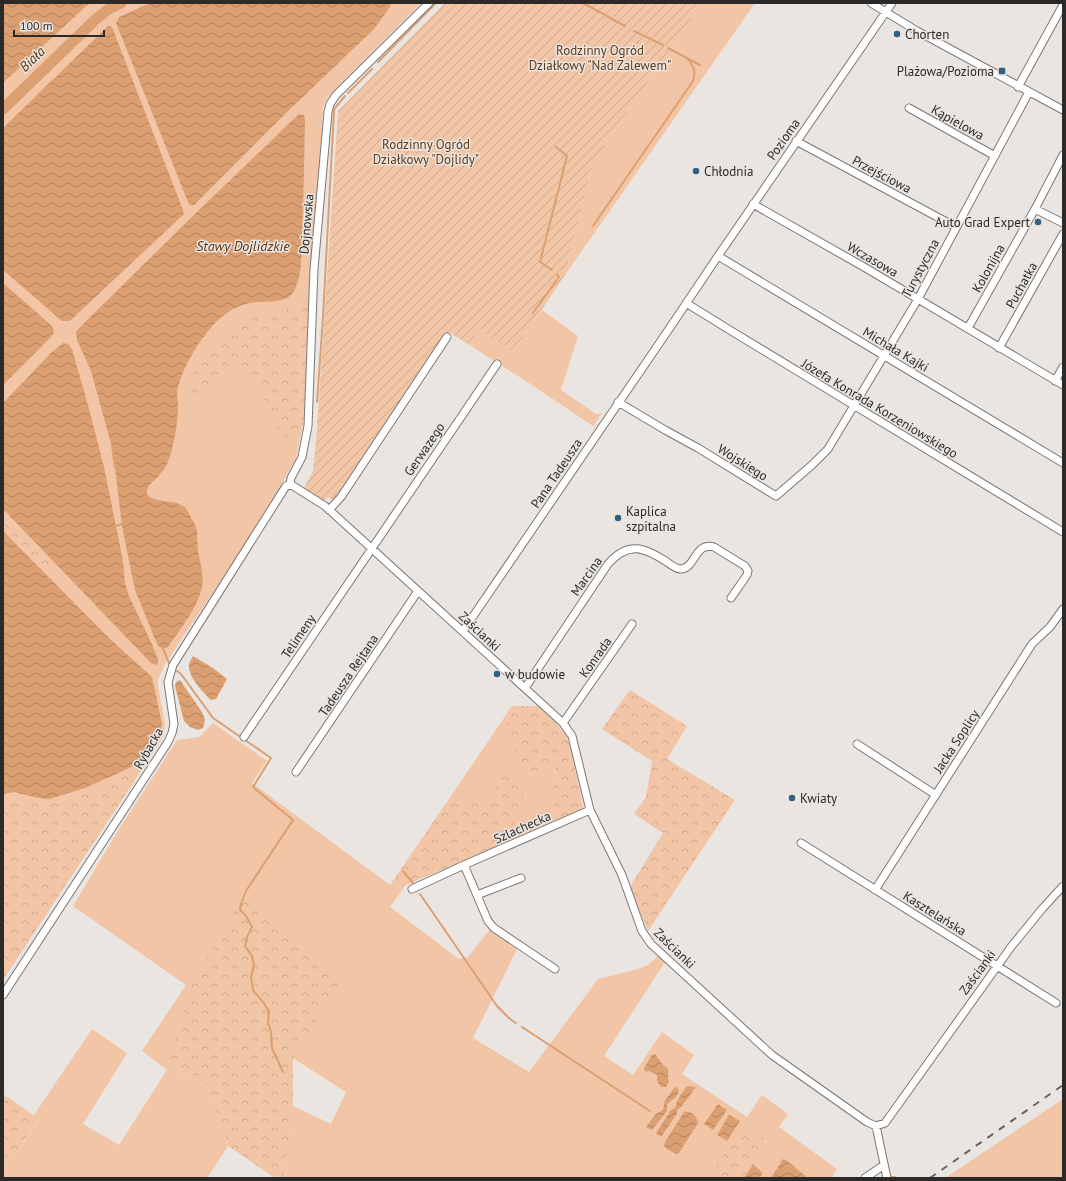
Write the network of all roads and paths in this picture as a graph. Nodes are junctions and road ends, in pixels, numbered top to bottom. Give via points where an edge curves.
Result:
1 (429, 3) edge
2 (871, 3) edge
3 (892, 3) edge
4 (1063, 5) edge
5 (885, 12) junction
6 (1018, 86) junction
7 (1029, 92) junction
8 (909, 108) dead end
9 (1063, 110) edge
10 (796, 141) junction
11 (1063, 155) edge
12 (995, 156) junction
13 (753, 204) junction
14 (1035, 209) junction
15 (1063, 223) edge
16 (956, 227) junction
17 (1063, 234) edge
18 (718, 256) junction
19 (918, 299) junction
20 (686, 303) junction
21 (968, 328) junction
22 (669, 329) joint
23 (447, 338) dead end
24 (999, 348) junction
25 (884, 356) junction
26 (497, 364) dead end
27 (1063, 367) edge
28 (1055, 381) junction
29 (1063, 385) edge
30 (618, 402) junction
31 (853, 405) junction
32 (838, 431) joint
33 (1063, 463) edge
34 (290, 484) junction
35 (329, 510) junction
36 (1063, 532) edge
37 (372, 548) junction
38 (418, 591) junction
39 (731, 598) dead end
40 (1063, 608) edge
41 (632, 624) dead end
42 (463, 631) junction
43 (525, 688) junction
44 (563, 723) junction
45 (244, 737) dead end
46 (857, 744) dead end
47 (296, 772) dead end
48 (936, 795) junction
49 (590, 810) junction
50 (801, 843) dead end
51 (464, 865) junction
52 (521, 878) dead end
53 (1063, 886) edge
54 (412, 889) dead end
55 (875, 890) junction
56 (477, 895) junction
57 (996, 966) junction
58 (555, 969) dead end
59 (3, 995) edge
60 (1056, 1004) dead end
61 (876, 1126) junction
62 (884, 1165) junction
63 (865, 1178) edge
64 (887, 1178) edge

1 - 34 street, Dojnowska via 336,95 330,104 314,269 308,426 302,457
2 - 5 street
3 - 5 street, Pozioma
4 - 6 street
5 - 6 street
5 - 10 street, Pozioma
6 - 7 street
7 - 9 street
7 - 12 street, Turystyczna
8 - 12 street, Kąpielowa
10 - 13 street, Pozioma
10 - 16 street, Przejściowa
11 - 14 street, Kolonijna
12 - 16 street, Turystyczna
13 - 18 street, Pozioma
13 - 19 street, Wczasowa
14 - 15 street
14 - 21 street, Kolonijna
16 - 19 street, Turystyczna
17 - 24 street, Puchatka
18 - 20 street, Pozioma
18 - 25 street, Michała Kajki
19 - 21 street, Wczasowa
19 - 25 street, Turystyczna
20 - 22 street, Pozioma
20 - 31 street, Józefa Konrada Korzeniowskiego
21 - 24 street, Wczasowa
22 - 30 street, Pana Tadeusza
23 - 35 street via 341,497
24 - 28 street, Wczasowa
25 - 31 street, Turystyczna
25 - 33 street, Michała Kajki
26 - 37 street, Gerwazego
27 - 28 street
28 - 29 street, Wczasowa
30 - 32 street, Wojskiego via 776,496 828,449
30 - 42 street, Pana Tadeusza
31 - 32 street, Turystyczna
31 - 36 street, Józefa Konrada Korzeniowskiego
34 - 35 street, Zaścianki
34 - 59 street, Rybacka via 286,486 172,665 168,682 174,724 168,742
35 - 37 street, Zaścianki
37 - 38 street, Zaścianki
37 - 45 street, Telimeny
38 - 42 street, Zaścianki
38 - 47 street, Tadeusza Rejtana
39 - 43 street, Marcina via 748,571 745,566 714,547 705,546 689,565 681,569 642,549 632,548 624,551 608,564
40 - 48 street, Jacka Soplicy via 1050,627 1032,644
41 - 44 street, Konrada
42 - 43 street, Zaścianki
43 - 44 street, Zaścianki
44 - 49 street, Zaścianki via 572,736
46 - 48 street
48 - 55 street, Jacka Soplicy
49 - 51 street, Szlachecka
49 - 61 street, Zaścianki via 622,875 642,931 651,944 772,1055
50 - 55 street, Kasztelańska
51 - 54 street, Szlachecka
51 - 56 street
52 - 56 street
53 - 57 street, Zaścianki
55 - 57 street, Kasztelańska
56 - 58 street via 488,921 494,928
57 - 60 street, Kasztelańska
57 - 61 street, Zaścianki via 885,1123
61 - 62 street
62 - 63 street
62 - 64 street

